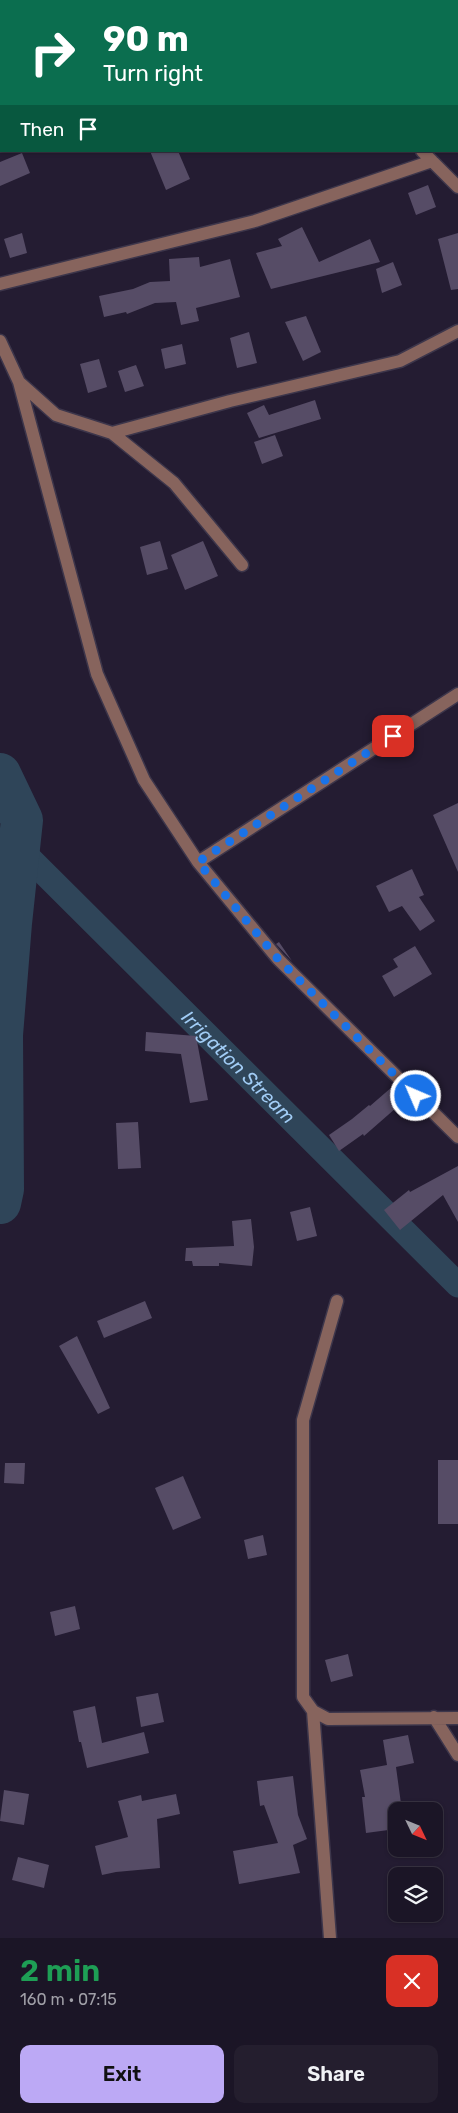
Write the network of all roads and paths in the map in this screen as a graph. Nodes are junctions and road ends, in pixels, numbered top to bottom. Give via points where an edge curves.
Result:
1 (423, 152) edge
2 (432, 161) junction
3 (458, 187) edge
4 (0, 284) edge
5 (458, 331) edge
6 (0, 341) edge
7 (19, 382) junction
8 (112, 432) junction
9 (242, 565) dead end
10 (458, 694) edge
11 (198, 862) junction
12 (458, 1137) edge
13 (337, 1301) dead end
14 (313, 1711) junction
15 (434, 1717) junction
16 (458, 1718) edge
17 (458, 1756) edge
18 (330, 1938) edge

1 - 2 street
2 - 3 street
2 - 4 street via 255,221
5 - 8 street via 400,361
6 - 7 street
7 - 8 street via 56,415
7 - 11 street via 97,674 144,780
8 - 9 street via 174,483
10 - 11 street
11 - 12 street via 278,959
13 - 14 street via 303,1420 303,1697
14 - 15 street via 328,1718
14 - 18 street
15 - 16 street
15 - 17 street

